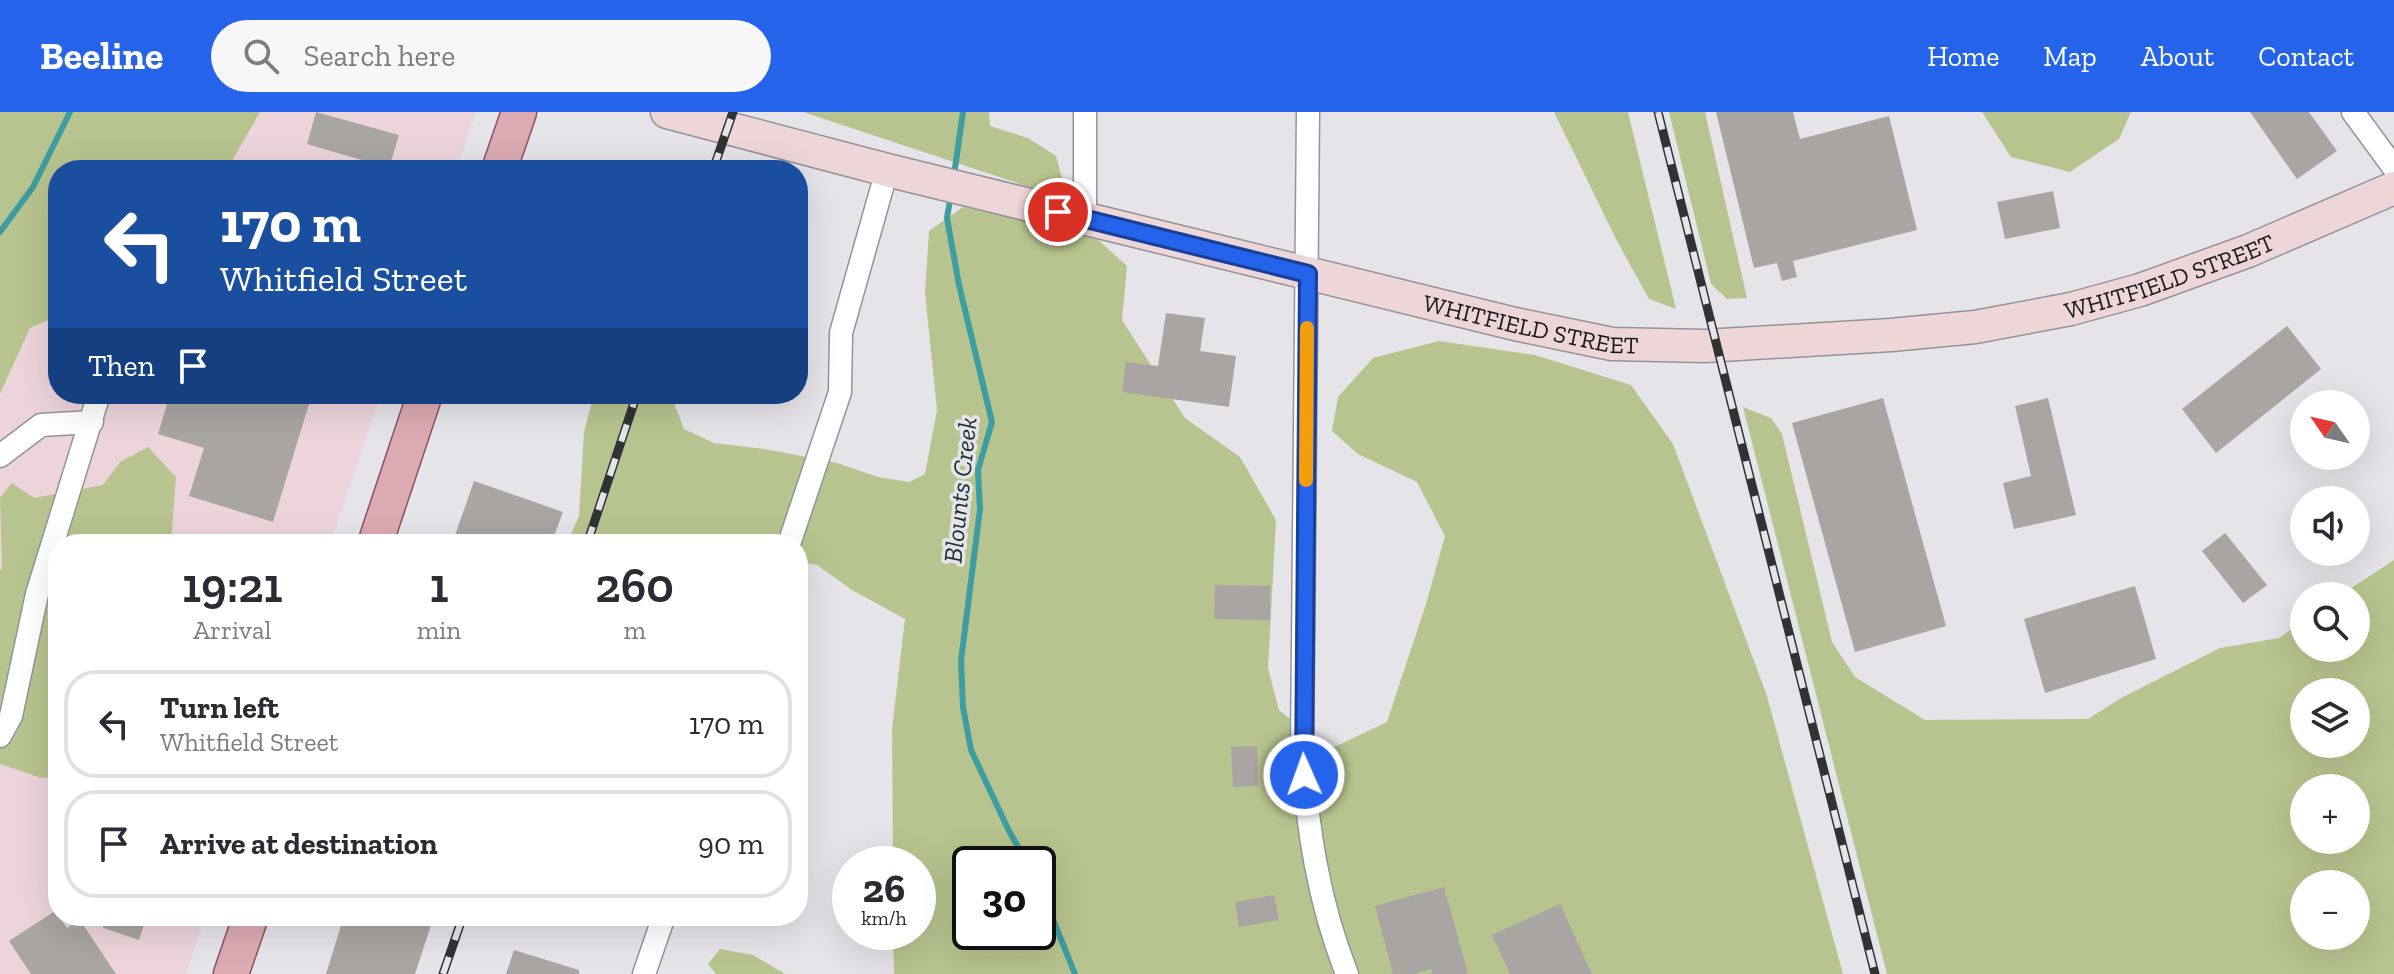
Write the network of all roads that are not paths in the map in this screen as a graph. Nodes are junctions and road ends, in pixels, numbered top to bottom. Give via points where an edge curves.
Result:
1 (519, 112) edge
2 (667, 112) edge
3 (1085, 112) edge
4 (1308, 112) edge
5 (2353, 112) edge
6 (502, 160) edge
7 (2394, 168) edge
8 (887, 170) junction
9 (2394, 188) edge
10 (1085, 218) junction
11 (1308, 274) junction
12 (96, 404) edge
13 (422, 404) edge
14 (92, 422) junction
15 (0, 456) edge
16 (56, 534) edge
17 (378, 534) edge
18 (792, 534) edge
19 (48, 560) edge
20 (0, 736) edge
21 (248, 926) edge
22 (661, 926) edge
23 (231, 974) edge
24 (644, 974) edge
25 (1347, 974) edge

1 - 6 main road
2 - 8 main road, WHITFIELD STREET
3 - 10 street
4 - 11 street
5 - 7 street
8 - 10 main road, WHITFIELD STREET
8 - 18 street via 841,333 840,392
9 - 11 main road, WHITFIELD STREET via 2248,251 2140,290 2002,322 1891,335 1705,346 1612,344
10 - 11 main road, WHITFIELD STREET
11 - 25 street via 1302,749 1312,851
12 - 14 street
13 - 17 main road
14 - 15 street via 41,425
14 - 16 street
19 - 20 street via 11,716
21 - 23 main road
22 - 24 street

